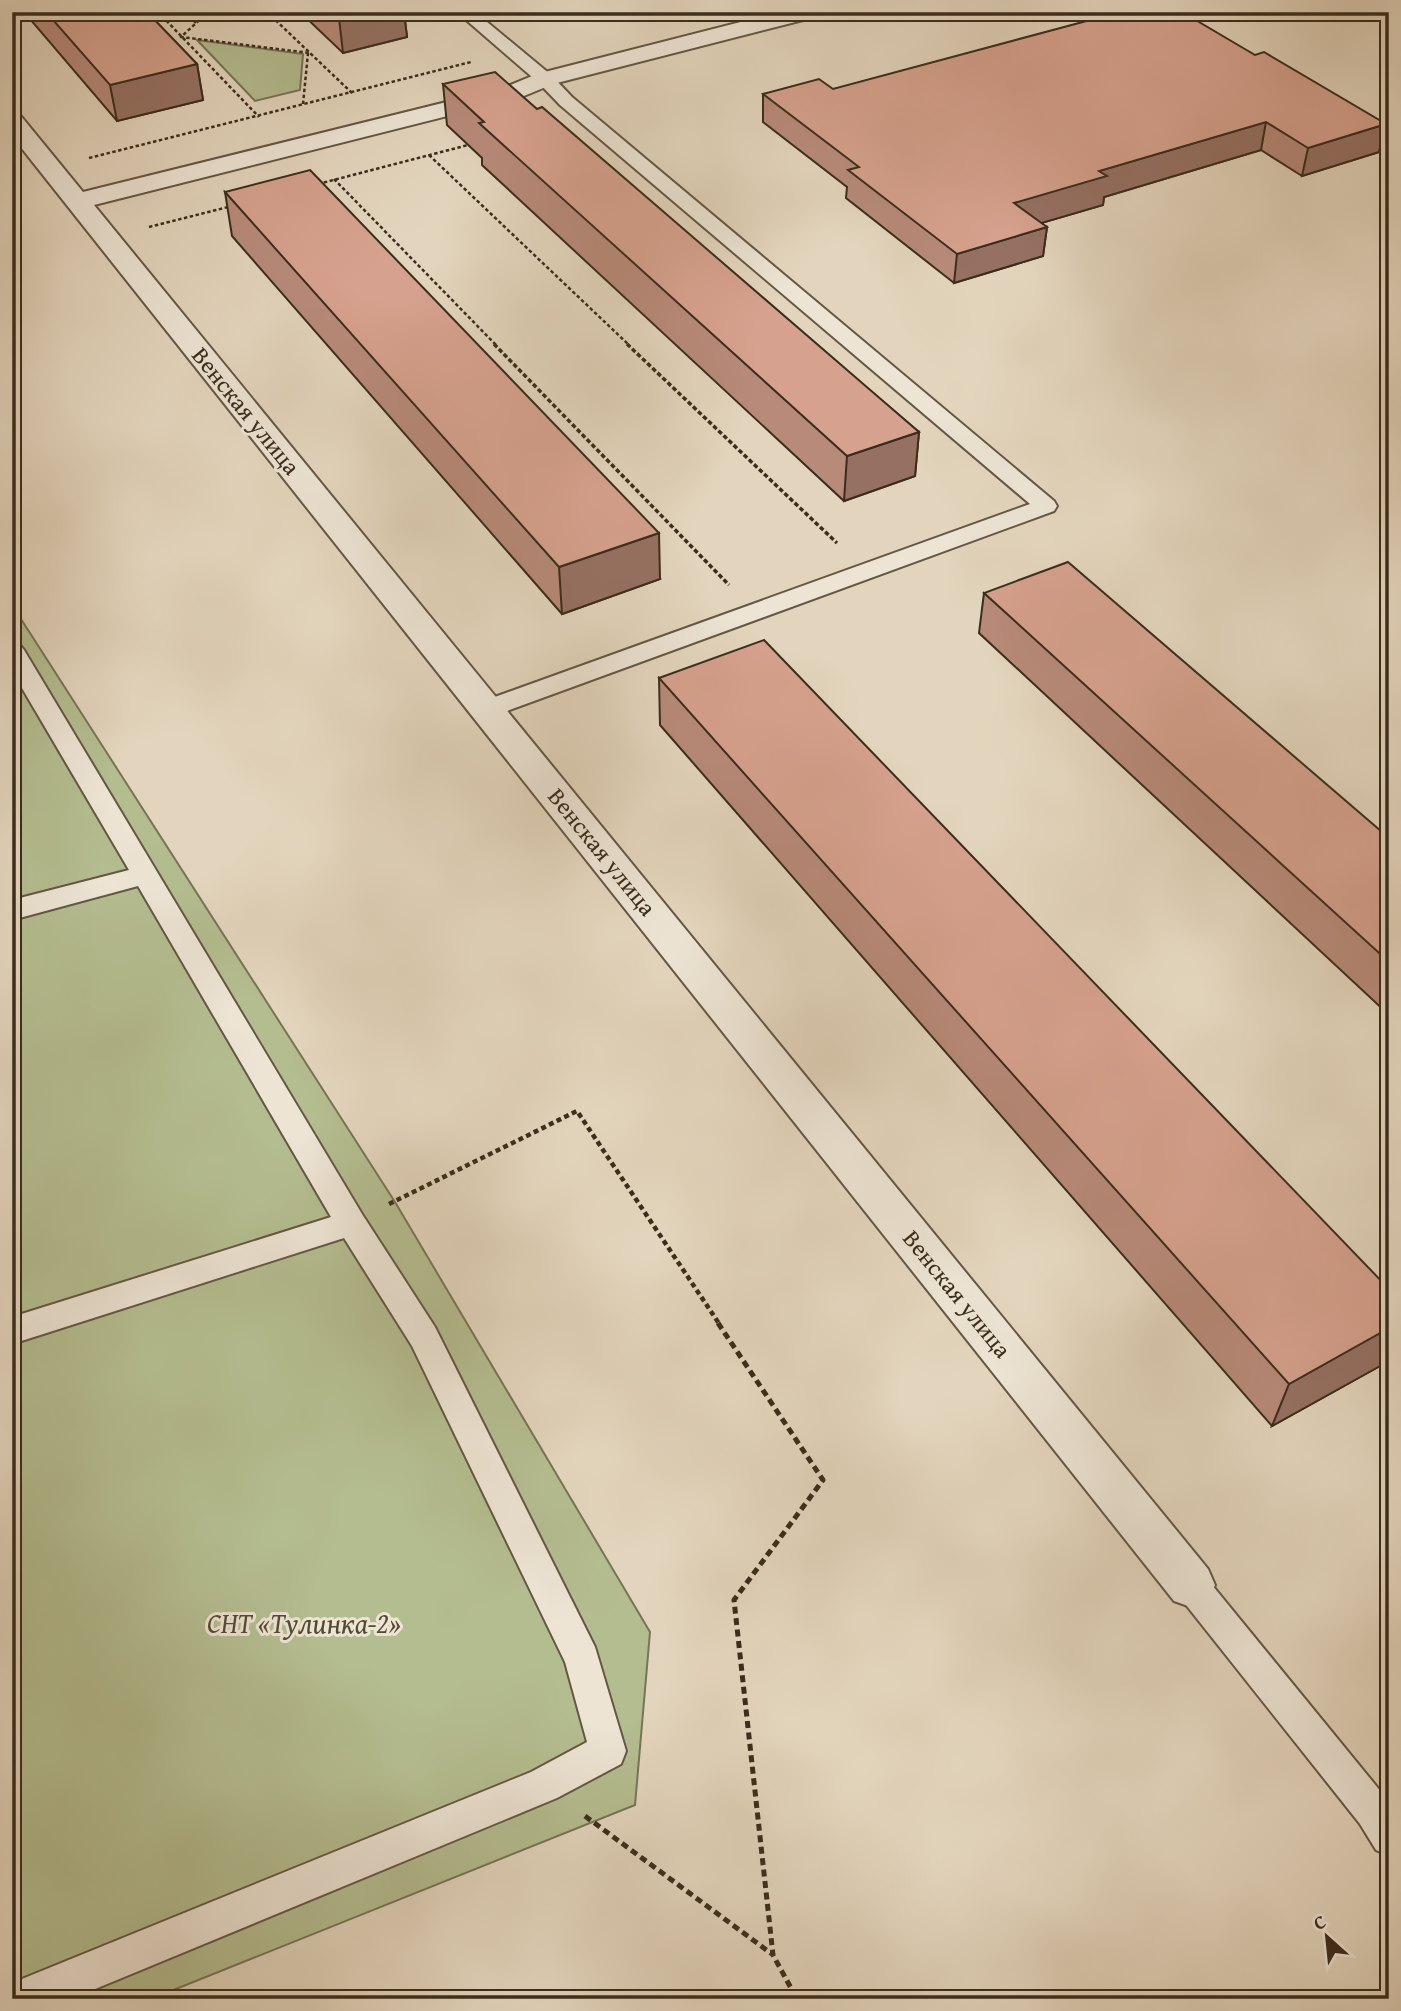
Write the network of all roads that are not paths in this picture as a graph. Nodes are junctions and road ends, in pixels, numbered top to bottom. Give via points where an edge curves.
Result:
1 (466, 12) edge
2 (807, 12) edge
3 (545, 79) junction
4 (12, 120) edge
5 (78, 201) junction
6 (12, 649) edge
7 (487, 709) junction
8 (146, 875) junction
9 (12, 910) edge
10 (351, 1223) junction
11 (12, 1331) edge
12 (1191, 1585) joint
13 (1383, 1815) edge
14 (22, 1999) edge

1 - 3 lane
2 - 3 street
3 - 5 street via 511,93
3 - 7 lane via 1046,506
4 - 5 street, Венская улица
5 - 7 street, Венская улица
6 - 8 lane
7 - 12 street, Венская улица
8 - 9 lane
8 - 10 lane
10 - 11 lane
10 - 14 lane via 424,1338 582,1659 608,1751 544,1785
12 - 13 lane

